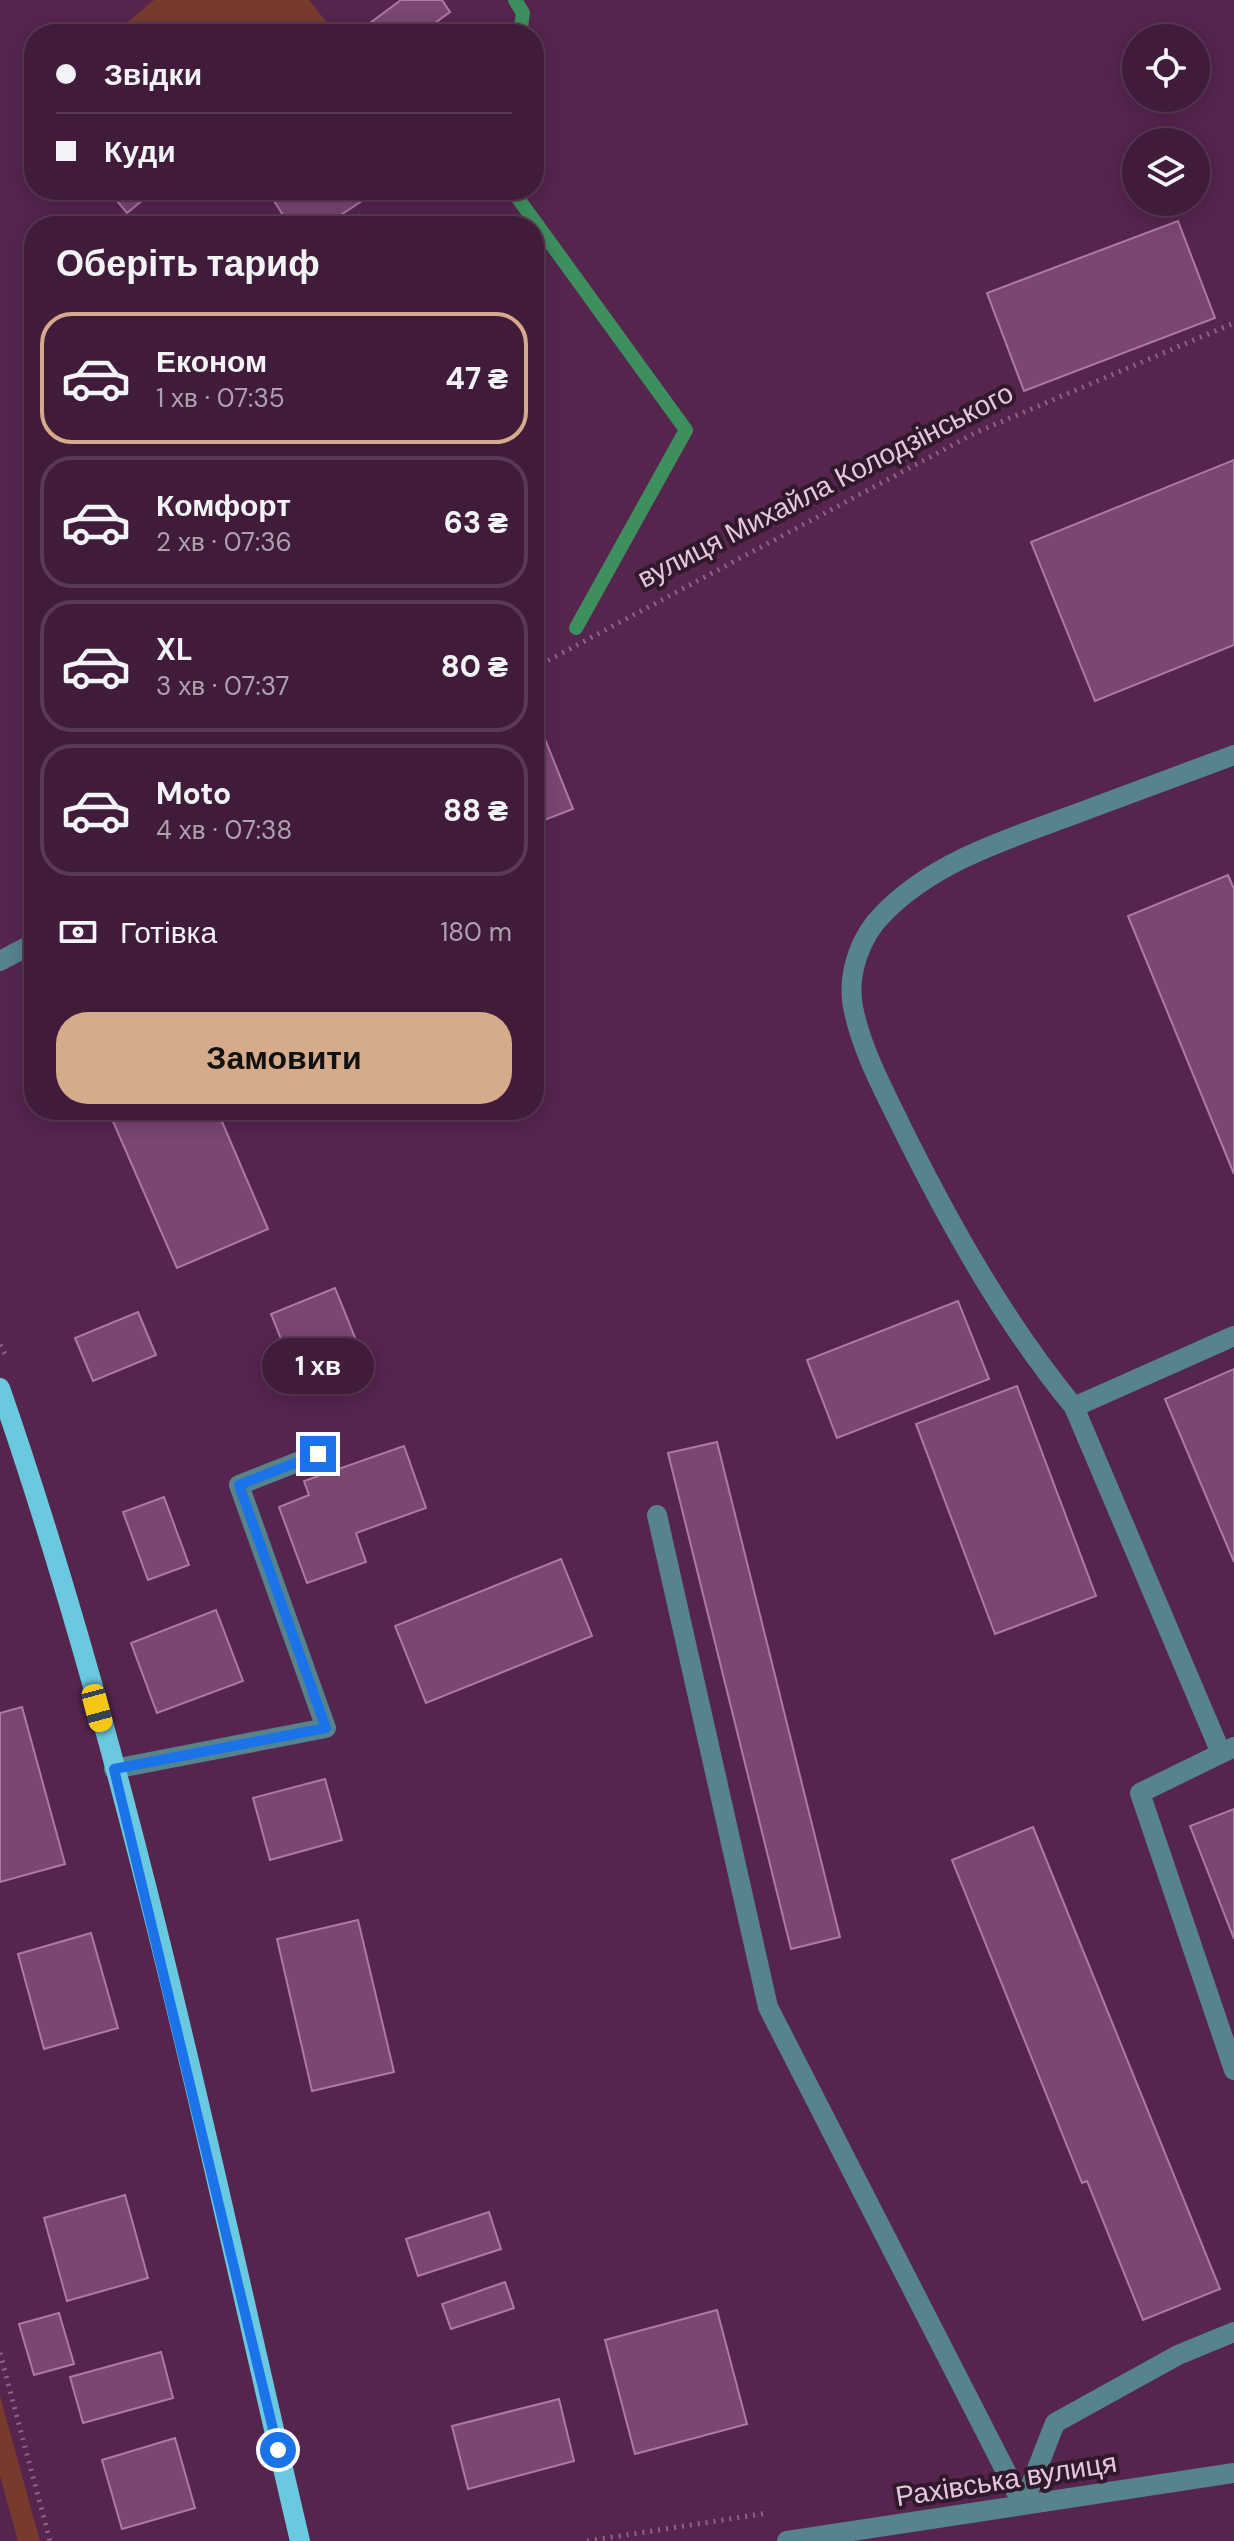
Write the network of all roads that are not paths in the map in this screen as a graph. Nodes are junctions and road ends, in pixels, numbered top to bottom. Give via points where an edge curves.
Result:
1 (1234, 755) edge
2 (24, 948) edge
3 (0, 961) edge
4 (1234, 1336) edge
5 (0, 1388) edge
6 (1074, 1407) junction
7 (318, 1454) dead end
8 (657, 1515) dead end
9 (1228, 1750) edge
10 (114, 1769) junction
11 (1234, 2070) edge
12 (1234, 2332) edge
13 (1234, 2473) edge
14 (1023, 2505) junction
15 (300, 2541) edge
16 (787, 2541) edge

1 - 6 street via 1016,836 938,871 881,915 863,941 853,970 853,1004 864,1043 911,1146 1013,1325
2 - 3 street
4 - 6 street
5 - 10 main road via 37,1494
6 - 9 street
7 - 10 street via 239,1485 326,1728
8 - 14 street via 768,2007
9 - 11 street via 1140,1793
10 - 15 main road
12 - 14 street via 1178,2355 1055,2423
13 - 14 street, Рахівська вулиця
14 - 16 street, Рахівська вулиця

